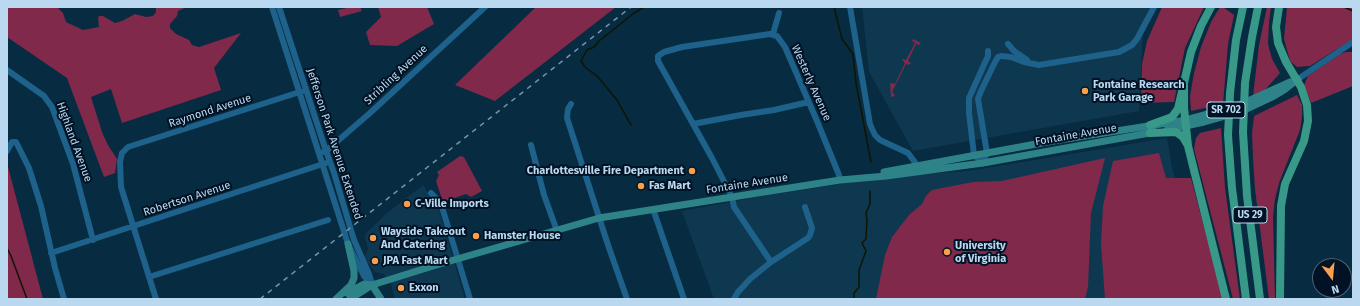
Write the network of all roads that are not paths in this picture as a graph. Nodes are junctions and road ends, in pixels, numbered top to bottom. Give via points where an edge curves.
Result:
1 (272, 7) edge
2 (279, 7) edge
3 (484, 7) edge
4 (850, 7) edge
5 (1154, 7) edge
6 (1211, 7) edge
7 (1244, 7) edge
8 (1258, 7) edge
9 (1279, 7) edge
10 (779, 13) dead end
11 (774, 34) junction
12 (1008, 44) dead end
13 (1351, 45) edge
14 (988, 51) dead end
15 (1030, 63) junction
16 (7, 70) edge
17 (1298, 79) junction
18 (1184, 82) junction
19 (303, 91) junction
20 (809, 102) junction
21 (571, 104) dead end
22 (1186, 123) junction
23 (693, 124) junction
24 (1150, 129) junction
25 (531, 145) dead end
26 (1188, 146) junction
27 (7, 151) edge
28 (322, 152) junction
29 (987, 153) junction
30 (974, 155) junction
31 (326, 163) junction
32 (983, 163) junction
33 (918, 165) junction
34 (843, 179) junction
35 (431, 193) dead end
36 (732, 197) junction
37 (805, 207) dead end
38 (654, 210) junction
39 (599, 218) junction
40 (328, 220) dead end
41 (133, 227) junction
42 (557, 230) junction
43 (93, 240) junction
44 (351, 242) junction
45 (51, 253) junction
46 (458, 259) junction
47 (771, 262) junction
48 (149, 277) junction
49 (372, 285) junction
50 (64, 299) edge
51 (156, 299) edge
52 (337, 299) edge
53 (350, 299) edge
54 (382, 299) edge
55 (470, 299) edge
56 (627, 299) edge
57 (684, 299) edge
58 (734, 299) edge
59 (1226, 299) edge
60 (1246, 299) edge
61 (1260, 299) edge
62 (1280, 299) edge

1 - 19 street, Jefferson Park Avenue Extended
2 - 19 street, Jefferson Park Avenue Extended
3 - 28 street, Stribling Avenue via 370,113
4 - 33 street via 872,129 880,140 908,153
5 - 15 street via 1137,39 1126,49 1039,65
6 - 18 highway via 1193,45
7 - 60 highway, US 29 via 1236,40 1228,135
8 - 61 highway, US 29 via 1245,82 1243,132 1247,196
9 - 17 highway via 1276,27 1278,43 1286,62
10 - 11 street
11 - 20 street, Westerly Avenue via 785,47
11 - 23 street via 682,47 658,56 658,61
12 - 15 street
13 - 17 street, Fontaine Avenue / SR 702
14 - 30 street via 986,62 969,98
15 - 29 street via 1011,57 1000,57 981,90 978,99
16 - 43 street, Highland Avenue via 44,96 52,107 73,164
17 - 22 main road, Fontaine Avenue / SR 702 via 1237,106
17 - 62 highway via 1307,105 1308,121 1304,141 1285,184 1281,206
18 - 22 highway
18 - 24 highway via 1178,109 1174,115
19 - 28 street, Jefferson Park Avenue Extended
19 - 41 street, Raymond Avenue via 128,147 122,152 120,162 121,187
20 - 23 street
20 - 34 street, Westerly Avenue
21 - 39 street via 567,118
22 - 24 main road, Fontaine Avenue / SR 702
22 - 26 highway
23 - 36 street
24 - 26 highway via 1176,132 1183,137
24 - 29 main road, Fontaine Avenue
24 - 32 main road, Fontaine Avenue
25 - 42 street via 544,195
26 - 59 highway
27 - 45 street via 11,143 16,142 29,168 41,206
28 - 31 street, Jefferson Park Avenue Extended
29 - 30 main road, Fontaine Avenue
29 - 32 street
30 - 32 street
30 - 33 main road, Fontaine Avenue
31 - 41 street, Robertson Avenue
31 - 44 street, Jefferson Park Avenue Extended via 344,209
31 - 44 street, Jefferson Park Avenue Extended via 338,213
32 - 34 main road, Fontaine Avenue
33 - 34 main road, Fontaine Avenue
34 - 36 main road, Fontaine Avenue
35 - 46 street via 442,207
36 - 38 main road, Fontaine Avenue
36 - 47 street via 734,207
37 - 47 street via 812,228 810,235
38 - 39 main road, Fontaine Avenue
38 - 57 street
39 - 42 main road, Fontaine Avenue
39 - 56 street
40 - 48 street
41 - 43 street, Robertson Avenue
41 - 48 street
42 - 46 main road, Fontaine Avenue
43 - 45 street, Robertson Avenue
44 - 49 street, Jefferson Park Avenue Extended via 369,274
44 - 52 main road via 354,278
45 - 50 street
46 - 49 main road, Fontaine Avenue
46 - 55 street
47 - 58 street via 744,284
48 - 51 street
49 - 52 main road via 364,284
49 - 53 main road
49 - 54 main road

